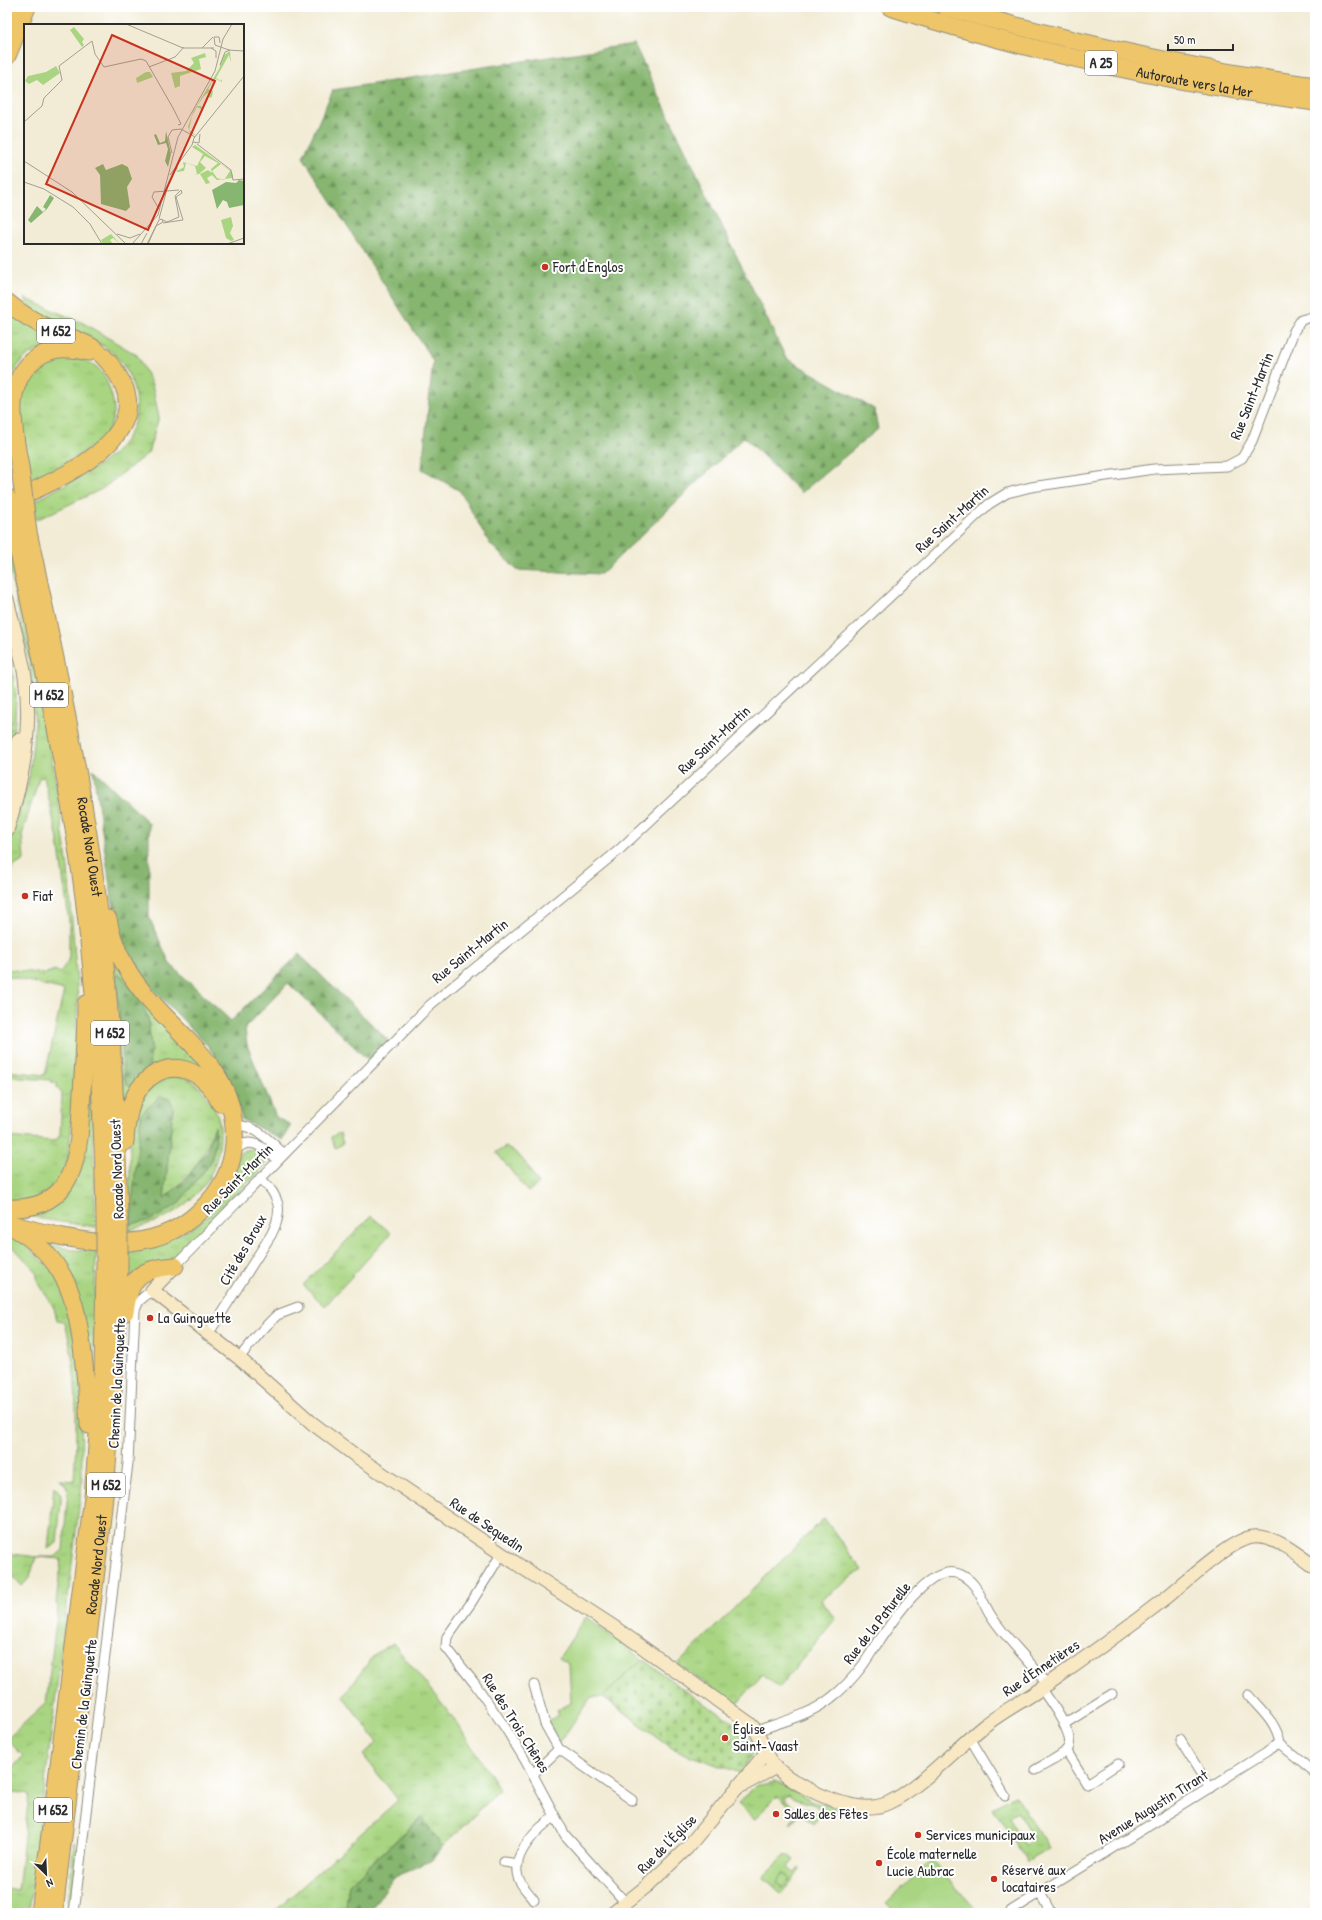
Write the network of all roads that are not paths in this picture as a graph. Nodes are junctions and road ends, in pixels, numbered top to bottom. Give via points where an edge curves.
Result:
1 (11, 7) edge
2 (19, 7) edge
3 (27, 7) edge
4 (890, 7) edge
5 (946, 7) edge
6 (7, 17) edge
7 (7, 35) edge
8 (7, 56) edge
9 (1315, 86) edge
10 (1315, 102) edge
11 (7, 302) edge
12 (1315, 316) edge
13 (106, 359) junction
14 (7, 432) edge
15 (18, 468) junction
16 (7, 498) edge
17 (7, 503) edge
18 (21, 530) junction
19 (7, 600) edge
20 (15, 636) junction
21 (10, 787) edge
22 (7, 831) edge
23 (90, 849) junction
24 (84, 896) junction
25 (235, 1126) junction
26 (229, 1150) junction
27 (282, 1157) junction
28 (260, 1178) junction
29 (7, 1208) edge
30 (7, 1215) edge
31 (112, 1218) junction
32 (7, 1223) edge
33 (175, 1266) junction
34 (112, 1269) junction
35 (146, 1271) junction
36 (154, 1287) junction
37 (298, 1307) dead end
38 (206, 1333) junction
39 (239, 1358) junction
40 (106, 1485) junction
41 (92, 1497) junction
42 (502, 1553) junction
43 (1315, 1567) edge
44 (534, 1685) dead end
45 (1044, 1687) junction
46 (1112, 1694) dead end
47 (1248, 1694) dead end
48 (1064, 1724) junction
49 (756, 1731) junction
50 (970, 1738) junction
51 (1180, 1740) dead end
52 (1280, 1744) junction
53 (559, 1749) junction
54 (1066, 1750) junction
55 (766, 1753) junction
56 (1118, 1764) dead end
57 (778, 1769) junction
58 (1035, 1770) dead end
59 (1315, 1772) edge
60 (533, 1774) junction
61 (1210, 1788) junction
62 (737, 1790) junction
63 (1005, 1796) dead end
64 (632, 1800) dead end
65 (65, 1814) junction
66 (555, 1817) junction
67 (504, 1862) dead end
68 (518, 1864) junction
69 (43, 1888) junction
70 (1040, 1893) junction
71 (534, 1900) dead end
72 (626, 1903) junction
73 (1011, 1911) dead end
74 (36, 1913) edge
75 (40, 1913) edge
76 (54, 1913) edge
77 (60, 1913) edge
78 (74, 1913) edge
79 (613, 1913) edge
80 (1051, 1913) edge

1 - 6 highway
2 - 7 highway
3 - 8 highway
4 - 10 highway, Autoroute vers la Mer / A 25 via 1003,40 1080,58 1208,85
5 - 9 highway, A 25 via 1114,50 1197,67
11 - 13 highway, M 652 via 33,320 87,345
12 - 27 street, Rue Saint-Martin via 1301,320 1294,331 1252,440 1238,461 1221,467 1154,469 1031,487 1007,493 995,500 608,860 430,1005
13 - 15 highway via 88,352 61,349 41,355 25,369 16,388 13,405
13 - 17 highway via 116,372 126,395 124,417 117,433 105,448 84,464
14 - 15 highway
15 - 18 highway, bridge
16 - 18 highway, Rocade Nord Ouest / M 652, bridge
18 - 23 highway, Rocade Nord Ouest / M 652 via 73,744
18 - 24 highway, Rocade Nord Ouest / M 652
19 - 20 street
20 - 21 street via 20,677 21,719
20 - 21 street via 25,678 26,743
21 - 22 street
23 - 25 highway via 101,879 112,935 122,959 147,997 214,1069 226,1091
23 - 31 highway, Rocade Nord Ouest / M 652 via 101,927 114,1077
24 - 29 highway via 82,933 86,1019 77,1155 69,1177 55,1197 39,1205
24 - 31 highway, Rocade Nord Ouest / M 652
25 - 26 highway via 228,1135
25 - 27 street via 245,1126 256,1131
26 - 27 street via 252,1143
26 - 30 highway via 216,1177 199,1200 172,1221 150,1230 122,1234 90,1234
26 - 31 highway via 221,1104 214,1089 204,1079 193,1071 180,1068 163,1071 149,1078 142,1084 133,1101 127,1123
26 - 32 highway via 220,1186 204,1207 183,1225 162,1235 132,1242 91,1242 72,1240
27 - 28 street, Rue Saint-Martin
28 - 33 street, Rue Saint-Martin
28 - 38 street, Cité des Broux via 276,1198 278,1220 221,1315
31 - 34 highway, Rocade Nord Ouest / M 652, bridge
32 - 41 highway via 31,1239 49,1257 64,1277 74,1300 80,1323 86,1375
33 - 35 highway
33 - 36 street, Rue Saint-Martin
34 - 40 highway, Rocade Nord Ouest / M 652 via 115,1370
34 - 41 highway, Rocade Nord Ouest / M 652
35 - 36 highway via 154,1278
35 - 40 highway via 136,1278 127,1301 117,1422
36 - 38 street, Rue de Sequedin
36 - 78 street, Chemin de la Guinguette via 139,1302 135,1310 127,1470
37 - 39 street via 277,1315
38 - 39 street, Rue de Sequedin
39 - 42 street, Rue de Sequedin via 308,1419 352,1453
40 - 65 highway, Rocade Nord Ouest / M 652
41 - 69 highway, Rocade Nord Ouest / M 652
42 - 49 street, Rue de Sequedin via 614,1627 749,1723
42 - 60 street, Rue des Trois Chênes via 447,1637 445,1644 497,1716
43 - 45 street, Rue d'Ennetières via 1287,1548 1269,1540 1257,1537 1241,1541
44 - 53 street via 545,1724
45 - 48 street, Rue de la Paturelle
45 - 49 street, Rue de la Paturelle via 1034,1666 1004,1634 972,1582 957,1573 947,1572 931,1579 913,1597 857,1672 832,1697 806,1712
45 - 50 street, Rue d'Ennetières
46 - 48 street
47 - 52 street via 1275,1726
48 - 54 street, Rue de la Paturelle via 1070,1738
49 - 55 street, Rue de Sequedin
50 - 57 street, Rue d'Ennetières via 906,1791 877,1807 834,1801 810,1790
50 - 63 street
51 - 61 street
52 - 59 street
52 - 61 street, Avenue Augustin Tirant
53 - 60 street
53 - 64 street
54 - 56 street via 1087,1784
54 - 58 street
55 - 57 street, Rue de Sequedin
55 - 62 street
57 - 62 street via 749,1781
60 - 66 street, Rue des Trois Chênes
61 - 70 street, Avenue Augustin Tirant
62 - 72 street, Rue de l'Église via 680,1856
65 - 76 highway, Rocade Nord Ouest / M 652
65 - 77 highway
66 - 68 street via 533,1835
66 - 72 street, Rue des Trois Chênes via 569,1840
67 - 68 street
68 - 71 street via 520,1881
69 - 74 highway
69 - 75 highway, Rocade Nord Ouest / M 652
70 - 73 street, Avenue Augustin Tirant
70 - 80 street
72 - 79 street, Rue de l'Église

